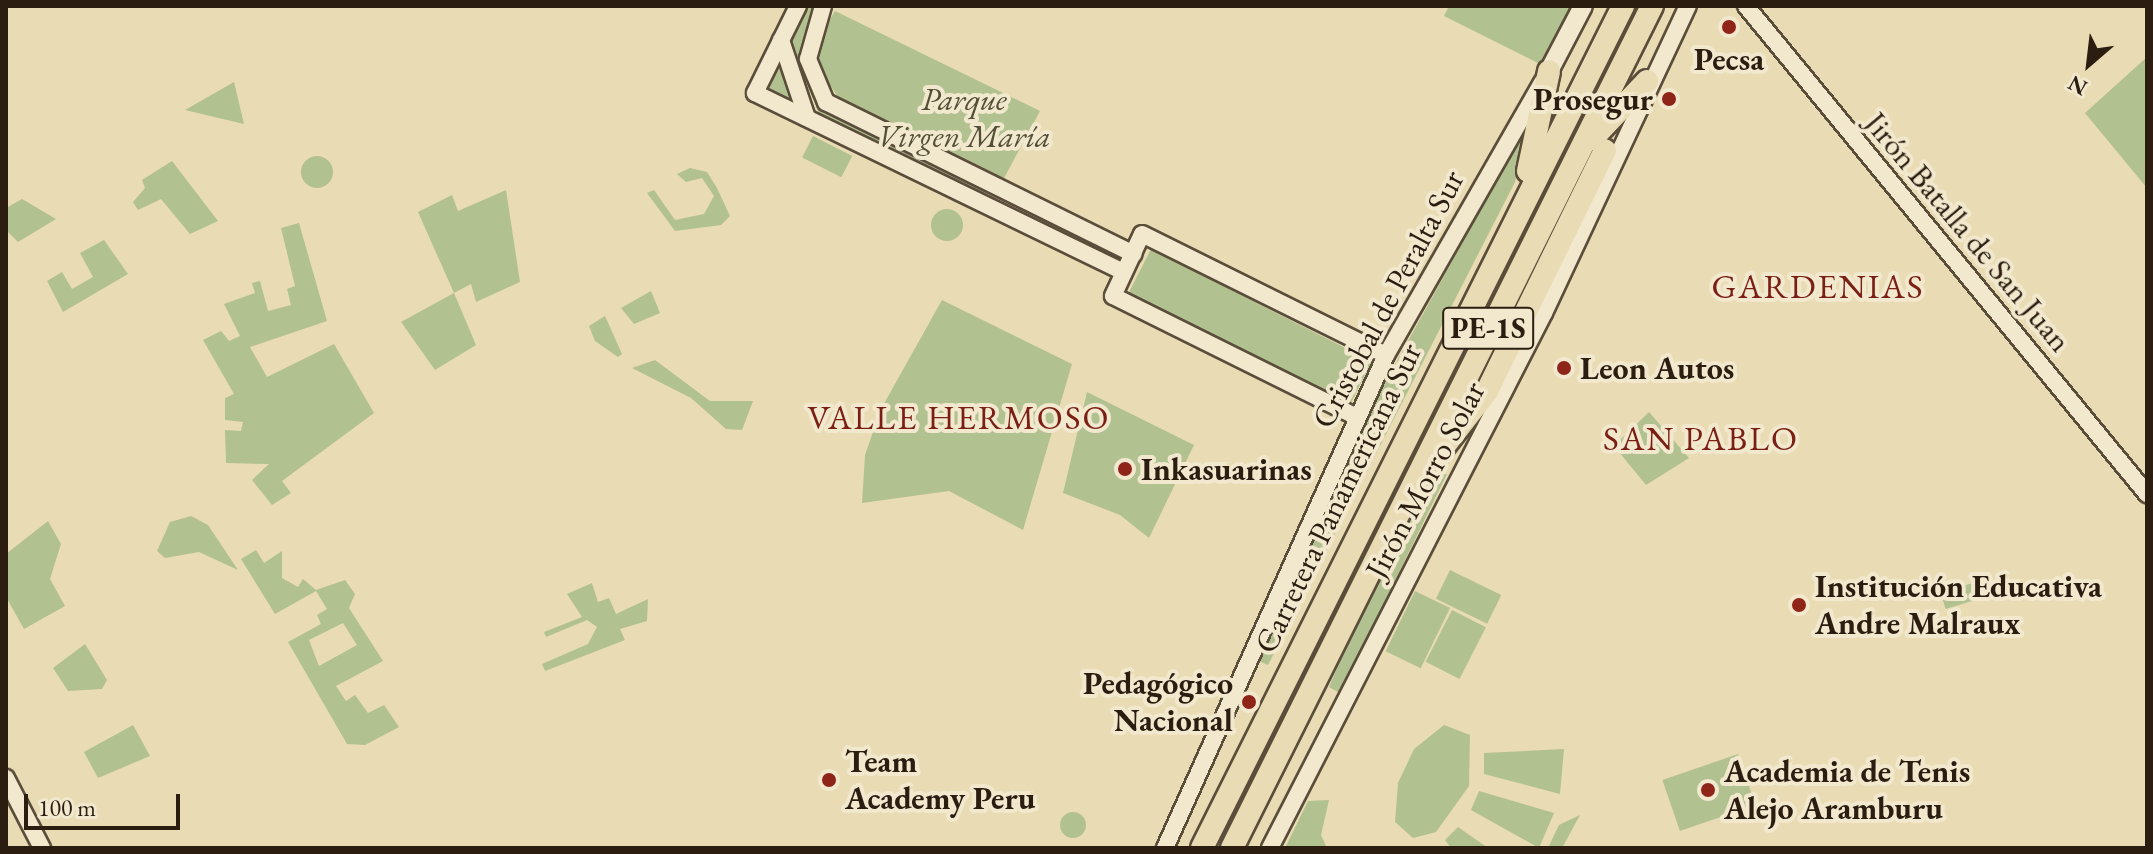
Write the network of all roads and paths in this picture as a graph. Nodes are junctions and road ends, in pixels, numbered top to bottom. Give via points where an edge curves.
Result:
1 (798, 6) edge
2 (823, 6) edge
3 (1583, 6) edge
4 (1623, 6) edge
5 (1652, 6) edge
6 (1688, 6) edge
7 (1746, 6) edge
8 (781, 40) junction
9 (1549, 71) junction
10 (1647, 81) junction
11 (807, 118) junction
12 (1605, 150) dead end
13 (1525, 192) junction
14 (1552, 196) junction
15 (1133, 254) junction
16 (1124, 272) junction
17 (1386, 355) junction
18 (1357, 417) junction
19 (1419, 470) junction
20 (2147, 494) edge
21 (6, 778) edge
22 (42, 848) edge
23 (1165, 848) edge
24 (1202, 848) edge
25 (1232, 848) edge
26 (1270, 848) edge

1 - 8 street
2 - 15 street via 808,59 826,102
3 - 9 main road, Cristobal de Peralta Sur
4 - 13 highway, Carretera Panamericana Sur / PE-1S
5 - 14 highway, Carretera Panamericana Sur / PE-1S
6 - 10 street, Jirón Morro Solar
7 - 20 street, Jirón Batalla de San Juan
8 - 11 street
8 - 11 street via 755,93
9 - 13 highway
9 - 17 street, Cristobal de Peralta Sur
10 - 14 highway via 1604,123
10 - 26 street, Jirón Morro Solar via 1544,313
11 - 16 street
12 - 19 highway via 1487,391
13 - 24 highway, Carretera Panamericana Sur / PE-1S
14 - 19 highway, Carretera Panamericana Sur / PE-1S
15 - 16 street
15 - 17 street via 1142,234
16 - 18 street via 1113,296
17 - 18 street, Cristobal de Peralta Sur
18 - 23 street, Cristobal de Peralta Sur
19 - 25 highway, Carretera Panamericana Sur / PE-1S
21 - 22 street

